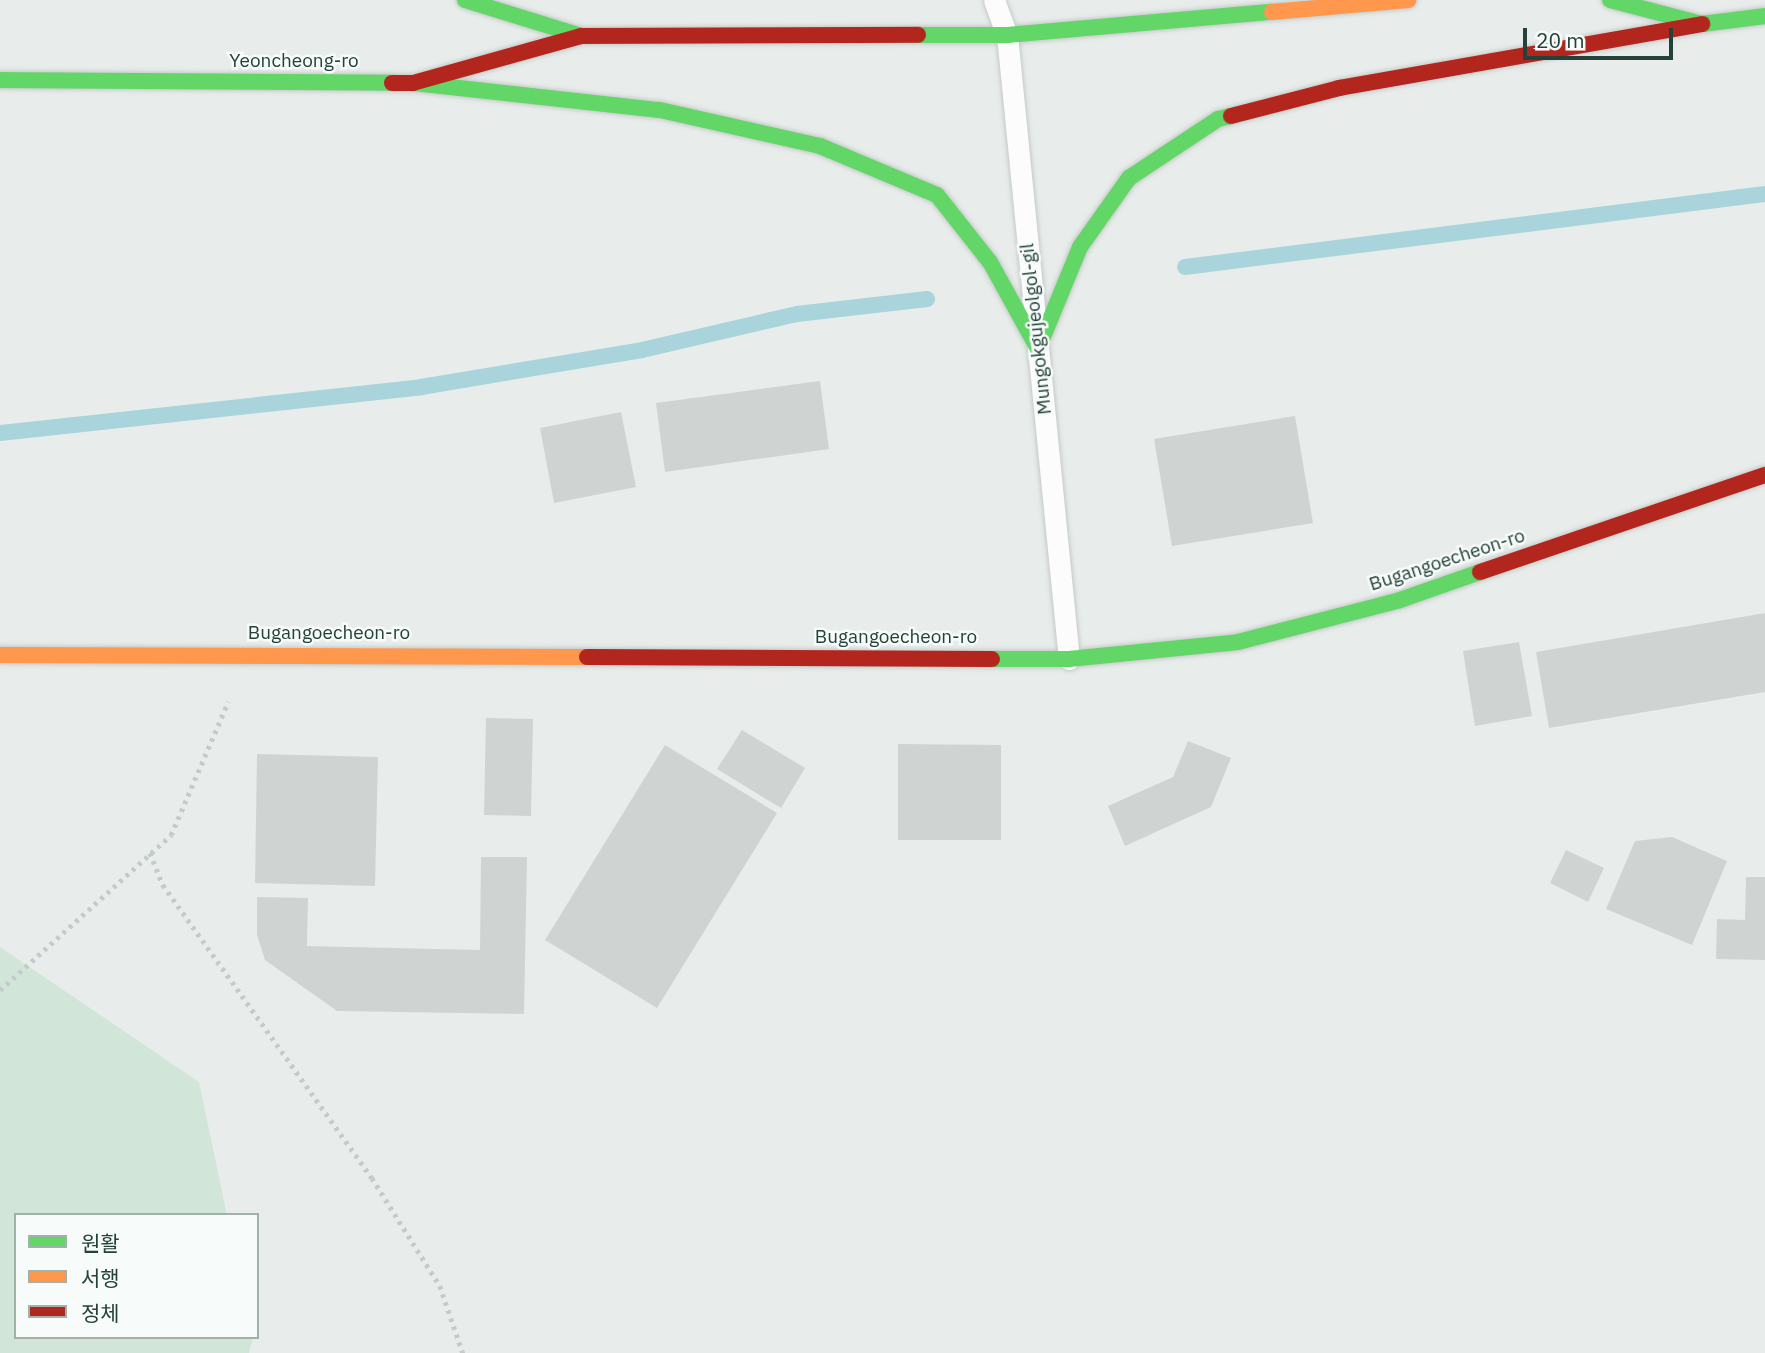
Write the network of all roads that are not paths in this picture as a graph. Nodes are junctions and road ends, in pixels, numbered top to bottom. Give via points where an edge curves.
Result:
1 (465, 0) edge
2 (994, 0) edge
3 (1408, 0) edge
4 (1610, 0) edge
5 (1765, 16) edge
6 (1702, 24) junction
7 (1007, 35) junction
8 (580, 36) junction
9 (0, 80) edge
10 (413, 83) junction
11 (1038, 349) junction
12 (1765, 475) edge
13 (0, 655) edge
14 (1069, 659) junction

1 - 8 main road, Yeoncheong-ro
2 - 7 lane, Mungokgujeolgol-gil
3 - 7 main road, Yeoncheong-ro
4 - 6 main road
5 - 6 main road
6 - 11 main road via 1339,88 1218,119 1129,178 1080,247
7 - 8 main road, Yeoncheong-ro
7 - 11 lane, Mungokgujeolgol-gil
8 - 10 main road, Yeoncheong-ro
9 - 10 main road, Yeoncheong-ro
10 - 11 main road via 660,110 820,146 937,195 990,262
11 - 14 lane, Mungokgujeolgol-gil
12 - 14 main road, Bugangoecheon-ro via 1400,600 1238,642
13 - 14 main road, Bugangoecheon-ro

